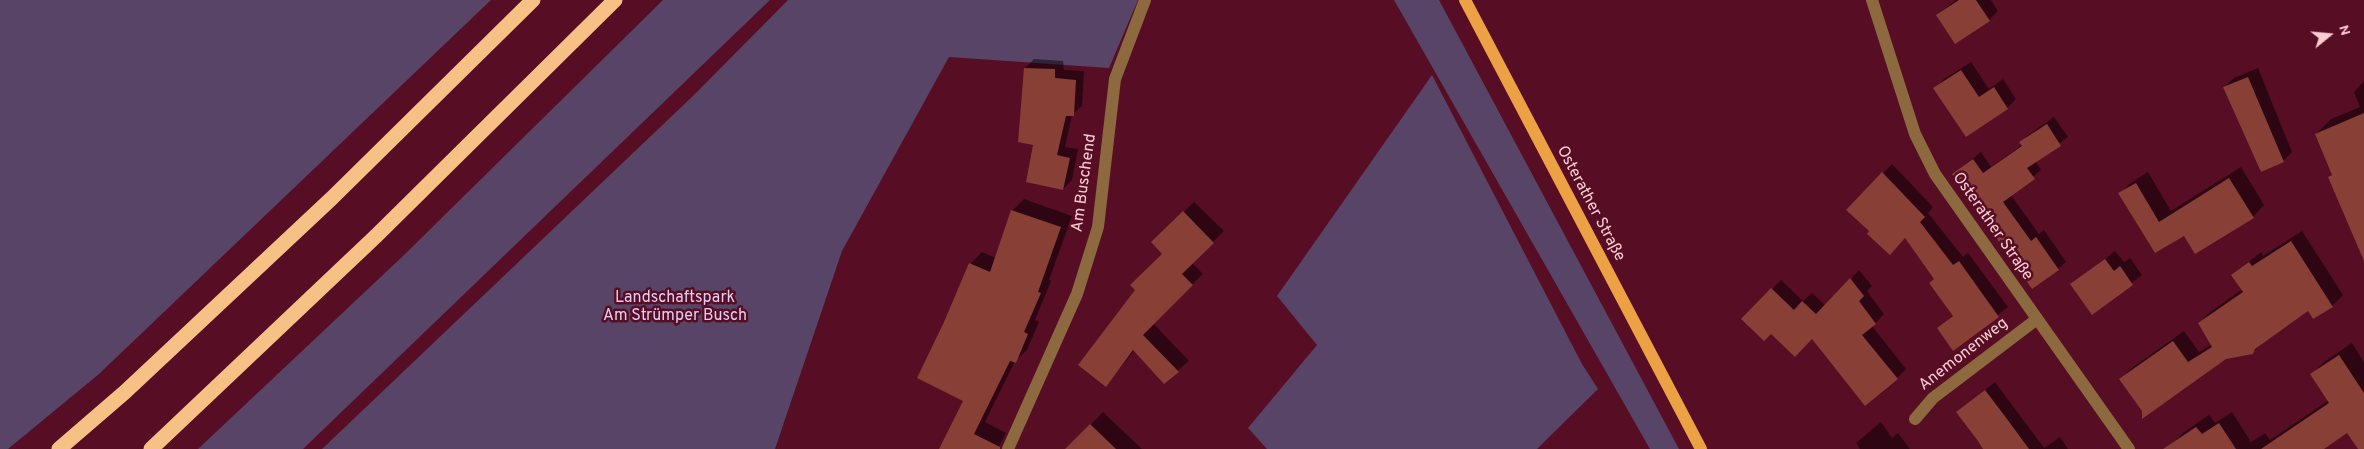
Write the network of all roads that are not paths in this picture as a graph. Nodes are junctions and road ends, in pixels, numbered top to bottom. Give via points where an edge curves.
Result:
1 (533, 0) edge
2 (615, 0) edge
3 (1145, 0) edge
4 (1465, 0) edge
5 (1872, 0) edge
6 (2037, 319) junction
7 (1915, 419) dead end
8 (60, 449) edge
9 (151, 449) edge
10 (1008, 449) edge
11 (1702, 449) edge
12 (2129, 449) edge

1 - 8 highway via 332,198
2 - 9 highway via 376,236
3 - 10 street, Am Buschend via 1115,79 1098,227 1076,294
4 - 11 main road, Osterather Straße
5 - 6 street, Osterather Straße via 1915,134 1935,174
6 - 7 street, Anemonenweg via 1933,398
6 - 12 street, Osterather Straße

